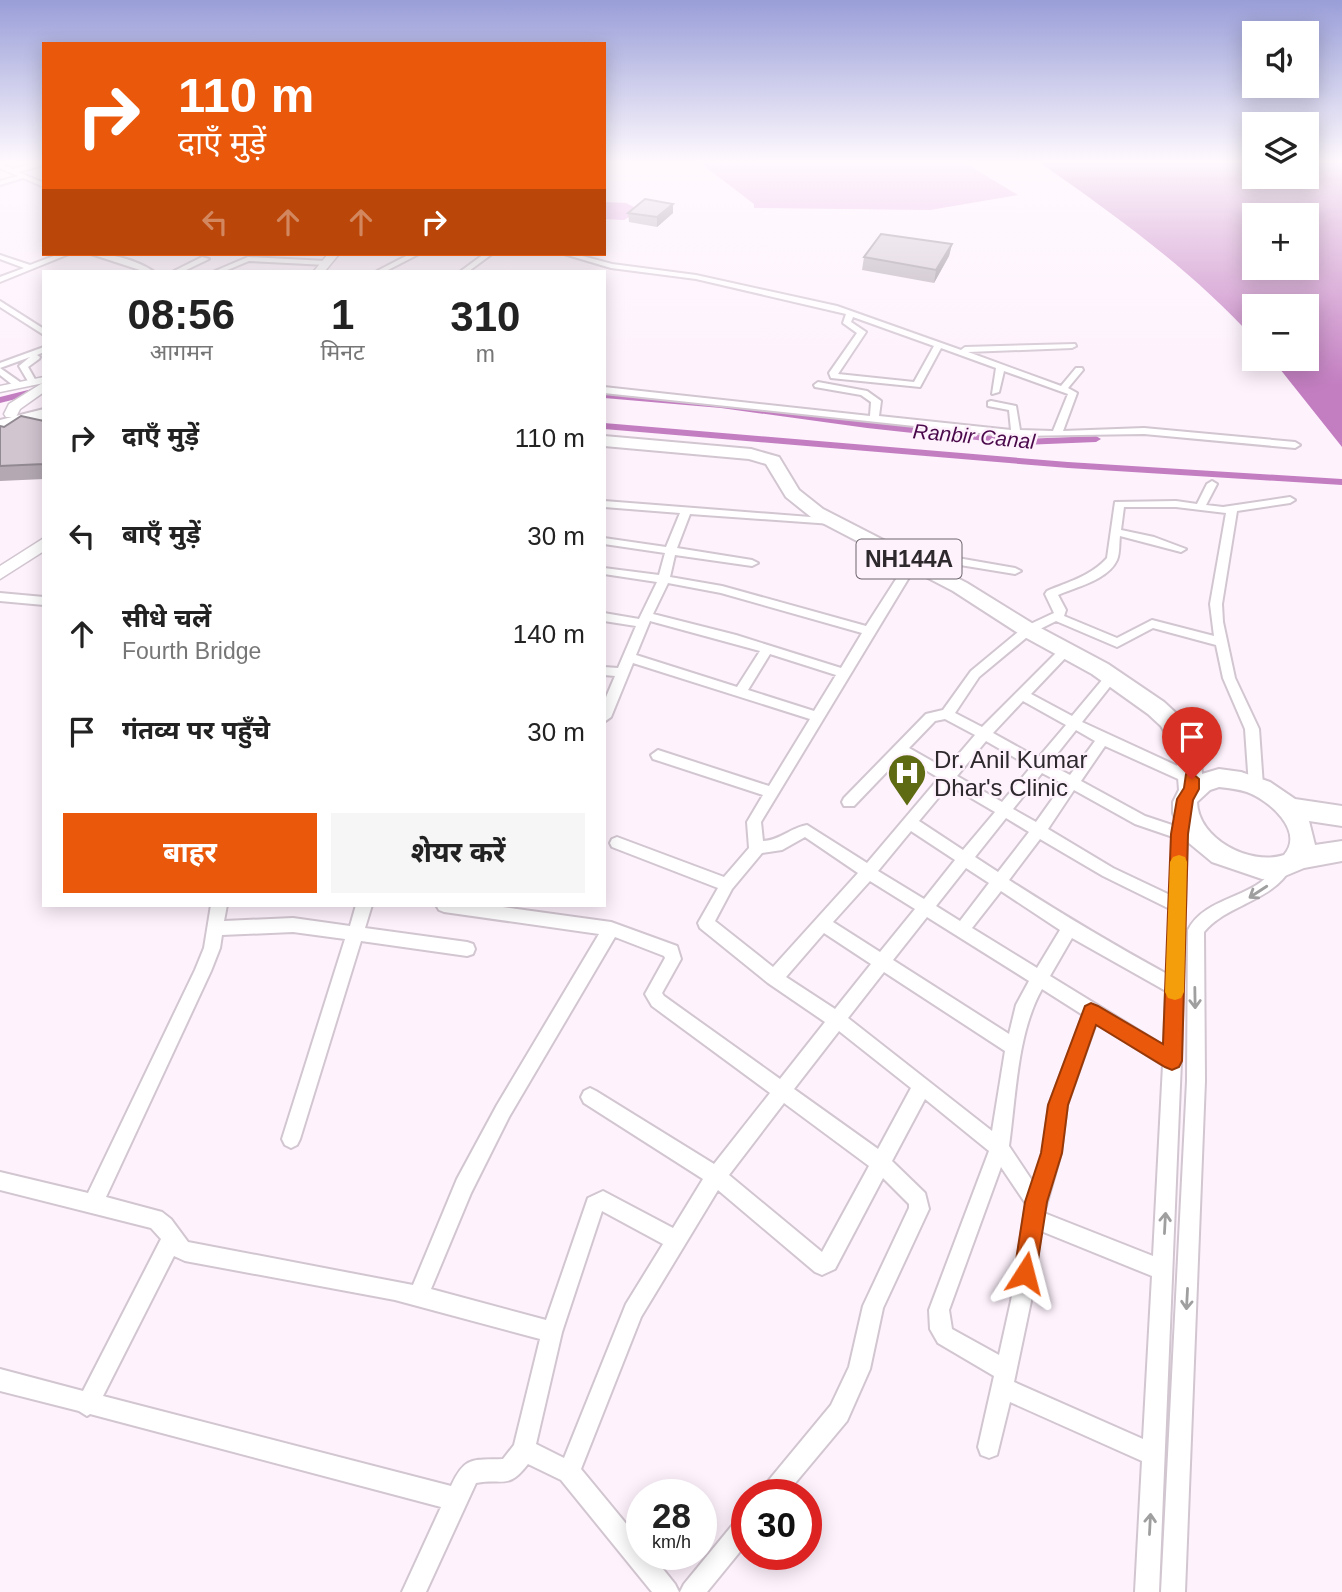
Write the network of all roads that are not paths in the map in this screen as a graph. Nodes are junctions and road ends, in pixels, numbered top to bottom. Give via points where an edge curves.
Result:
1 (60, 256) edge
2 (103, 256) edge
3 (343, 256) edge
4 (411, 256) edge
5 (485, 256) edge
6 (575, 256) edge
7 (0, 257) edge
8 (205, 259) dead end
9 (323, 267) edge
10 (31, 268) junction
11 (147, 270) edge
12 (179, 270) edge
13 (221, 270) edge
14 (304, 270) edge
15 (383, 270) edge
16 (467, 270) edge
17 (0, 280) edge
18 (0, 303) edge
19 (851, 312) junction
20 (42, 332) edge
21 (939, 344) junction
22 (1072, 346) dead end
23 (957, 351) junction
24 (42, 353) edge
25 (42, 353) edge
26 (0, 366) edge
27 (1001, 367) junction
28 (1080, 370) dead end
29 (0, 371) edge
30 (40, 382) edge
31 (17, 384) junction
32 (818, 385) dead end
33 (0, 389) edge
34 (1063, 389) junction
35 (606, 390) edge
36 (995, 392) dead end
37 (991, 404) dead end
38 (42, 408) edge
39 (42, 414) edge
40 (874, 418) junction
41 (4, 419) edge
42 (1016, 433) junction
43 (1055, 434) junction
44 (606, 441) edge
45 (1295, 445) dead end
46 (1212, 484) dead end
47 (1290, 500) dead end
48 (606, 501) edge
49 (1200, 508) junction
50 (1232, 509) junction
51 (687, 511) junction
52 (832, 521) junction
53 (1115, 532) junction
54 (606, 541) edge
55 (42, 544) edge
56 (671, 549) junction
57 (1181, 549) dead end
58 (752, 564) dead end
59 (929, 564) junction
60 (606, 571) edge
61 (1015, 571) dead end
62 (0, 574) edge
63 (663, 579) junction
64 (0, 597) edge
65 (42, 601) edge
66 (606, 617) edge
67 (644, 619) junction
68 (1046, 622) junction
69 (869, 631) junction
70 (1221, 642) junction
71 (767, 650) junction
72 (1066, 650) junction
73 (629, 657) junction
74 (606, 671) edge
75 (623, 673) junction
76 (843, 673) junction
77 (1112, 676) junction
78 (740, 691) junction
79 (1022, 695) junction
80 (606, 712) edge
81 (947, 714) junction
82 (816, 716) junction
83 (1073, 722) junction
84 (984, 734) junction
85 (1103, 739) junction
86 (899, 748) junction
87 (1188, 751) junction
88 (658, 755) dead end
89 (1039, 764) junction
90 (946, 778) junction
91 (1071, 783) junction
92 (1247, 783) junction
93 (772, 792) junction
94 (849, 802) dead end
95 (1187, 804) junction
96 (1289, 807) junction
97 (1004, 810) junction
98 (1342, 816) edge
99 (910, 823) junction
100 (1040, 830) junction
101 (617, 843) dead end
102 (757, 847) junction
103 (1342, 851) edge
104 (965, 857) junction
105 (1291, 862) junction
106 (868, 872) junction
107 (999, 880) junction
108 (727, 885) junction
109 (1178, 906) junction
110 (219, 907) edge
111 (363, 907) edge
112 (483, 907) edge
113 (926, 909) junction
114 (823, 924) junction
115 (1071, 926) junction
116 (216, 928) junction
117 (611, 929) junction
118 (961, 931) junction
119 (355, 934) junction
120 (467, 949) dead end
121 (881, 962) junction
122 (774, 978) junction
123 (1039, 980) junction
124 (1175, 987) junction
125 (1091, 1012) junction
126 (837, 1019) junction
127 (1014, 1047) junction
128 (1172, 1061) junction
129 (922, 1088) junction
130 (782, 1089) junction
131 (590, 1097) dead end
132 (291, 1139) dead end
133 (999, 1148) junction
134 (880, 1161) junction
135 (716, 1176) junction
136 (0, 1181) edge
137 (92, 1205) junction
138 (1035, 1210) junction
139 (171, 1241) junction
140 (676, 1241) junction
141 (1162, 1270) junction
142 (418, 1296) junction
143 (552, 1332) junction
144 (1004, 1379) junction
145 (0, 1380) edge
146 (88, 1405) junction
147 (989, 1447) dead end
148 (524, 1450) junction
149 (1154, 1455) junction
150 (569, 1472) junction
151 (784, 1479) edge
152 (456, 1499) junction
153 (731, 1544) edge
154 (414, 1592) edge
155 (667, 1592) edge
156 (692, 1592) edge
157 (1147, 1592) edge
158 (1172, 1592) edge

1 - 10 street
2 - 11 street
3 - 9 main road
4 - 15 street
5 - 16 street
6 - 19 street
7 - 10 street
8 - 12 street
9 - 13 street via 248,259
9 - 14 street
10 - 17 street
18 - 20 street
19 - 21 street
19 - 21 street via 847,323 862,332 834,376 917,385
21 - 23 street
22 - 23 street
23 - 27 street
24 - 26 street
25 - 30 street via 23,366
27 - 34 street
27 - 36 street
28 - 34 street
29 - 31 street
30 - 31 street
30 - 41 main road
31 - 33 street
32 - 40 street via 867,394 876,401
34 - 43 street via 1073,395
35 - 40 street
37 - 42 street via 1013,408
38 - 41 highway
39 - 41 highway
40 - 42 street
42 - 43 street
43 - 45 street via 1144,431
44 - 52 highway, NH144A via 768,458 793,493
46 - 49 street
47 - 50 street
48 - 51 street
49 - 50 street
49 - 53 street via 1120,503
50 - 70 street via 1216,604
51 - 52 street
51 - 56 street
52 - 59 highway, NH144A
53 - 57 street
53 - 68 street via 1112,559 1102,571 1051,594 1060,610
54 - 56 street
55 - 62 main road
56 - 58 street
56 - 63 street
59 - 61 street
59 - 68 highway, NH144A
59 - 69 street
60 - 63 street
63 - 67 street
63 - 69 street via 723,590
64 - 65 street
66 - 67 street
67 - 71 street
67 - 73 street
68 - 70 street via 1117,643 1152,624
68 - 72 highway, NH144A
68 - 81 street via 975,674
69 - 76 street
70 - 92 street via 1229,678 1252,729
71 - 76 street
71 - 78 street
72 - 77 highway, NH144A
72 - 79 street
73 - 75 street
73 - 78 street
74 - 75 street
75 - 80 street
76 - 82 street
77 - 83 street
77 - 87 highway, NH144A via 1156,708
78 - 82 street
79 - 83 street
79 - 84 street
81 - 84 street
81 - 86 street via 931,717
82 - 93 street
83 - 85 street
83 - 89 street
84 - 89 street
84 - 90 street
85 - 91 street
85 - 95 street
86 - 90 street
86 - 94 street
87 - 92 highway, NH144A
87 - 95 highway, NH144A
88 - 93 street
89 - 91 street
89 - 97 street
90 - 97 street
90 - 99 street
91 - 95 street via 1140,820
91 - 100 street
92 - 95 highway via 1211,780
92 - 96 highway, NH144A
93 - 102 street via 754,822
95 - 105 highway, NH144A via 1198,836 1223,856 1266,868
95 - 109 street
96 - 98 highway, NH144A
96 - 105 highway via 1302,825 1305,843
97 - 100 street
97 - 104 street
99 - 104 street
99 - 106 street
100 - 107 street
100 - 109 street via 1108,872
101 - 108 street
102 - 106 street via 777,846 807,831
102 - 108 street
103 - 105 highway, NH144A
104 - 107 street
104 - 113 street
105 -> 158 street via 1267,886 1215,914 1196,930 1196,1081
106 - 113 street
106 - 114 street
107 - 115 street
107 - 118 street
108 - 122 street via 706,923
109 - 124 street
110 - 116 street
111 - 119 street
112 - 117 street
113 - 118 street
113 - 121 street
114 - 121 street
114 - 122 street
115 - 123 street
115 - 124 street
116 - 119 street via 293,925
116 - 137 street via 203,971
117 - 130 street via 671,951 673,960 654,997
117 - 142 street via 503,1111 464,1186
118 - 123 street
119 - 120 street
119 - 132 street
121 - 126 street
121 - 127 street
122 - 126 street
123 - 125 street
123 - 127 street via 1024,1005
124 - 128 street
125 - 128 street
125 - 138 street via 1058,1105 1052,1153
126 - 129 street
126 - 130 street
127 - 133 street
141 -> 128 street
129 - 133 street
129 - 134 street
130 - 134 street
130 - 135 street
131 - 135 street
133 - 138 street
133 - 144 street via 939,1310 945,1336
134 - 135 street via 828,1262 822,1265
134 - 151 street via 915,1194 919,1209 873,1307 859,1370 839,1413
135 - 140 street
136 - 137 street
137 - 139 street via 155,1219 166,1228
138 - 141 street
138 - 144 street
139 - 142 street via 185,1251
139 - 146 street
140 - 143 street via 603,1201 597,1202
140 - 150 street via 633,1311
141 - 149 street
142 - 143 street
143 - 148 street
144 - 147 street
144 - 149 street
145 - 146 street
146 - 152 street
148 - 150 street
148 - 152 street via 509,1470 471,1472
157 -> 149 street
150 - 155 street
152 - 154 street
153 - 156 street

